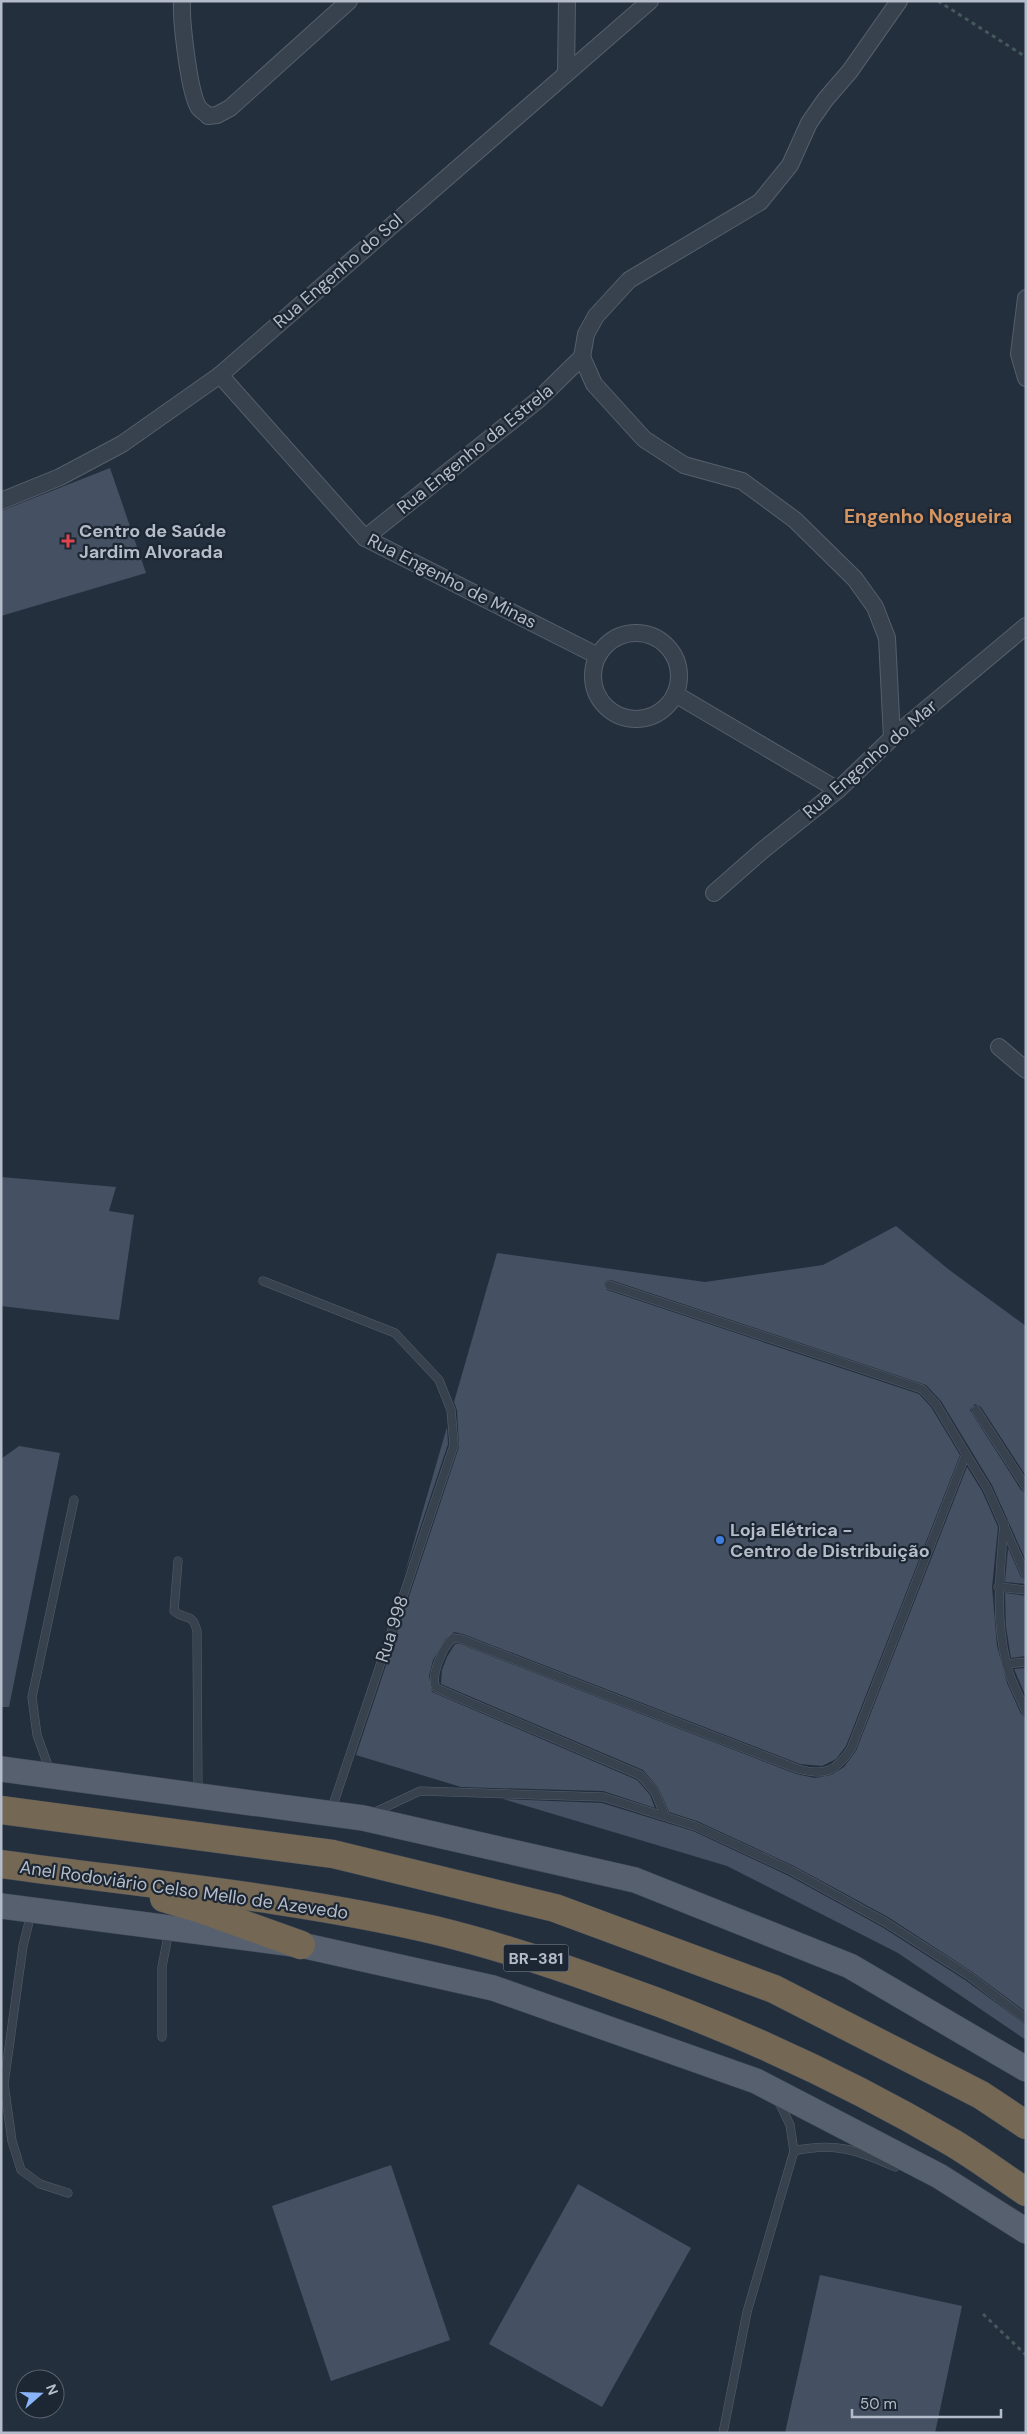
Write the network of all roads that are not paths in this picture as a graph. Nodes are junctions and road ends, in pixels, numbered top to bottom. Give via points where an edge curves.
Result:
1 (182, 1) edge
2 (349, 1) edge
3 (566, 1) edge
4 (650, 1) edge
5 (899, 1) edge
6 (566, 74) junction
7 (1026, 298) edge
8 (582, 357) junction
9 (220, 375) junction
10 (1026, 378) edge
11 (1, 501) edge
12 (365, 538) junction
13 (1026, 626) edge
14 (598, 656) junction
15 (675, 694) junction
16 (892, 738) junction
17 (838, 790) junction
18 (714, 893) dead end
19 (999, 1047) dead end
20 (1026, 1070) edge
21 (263, 1281) dead end
22 (609, 1285) dead end
23 (976, 1410) dead end
24 (966, 1454) junction
25 (1026, 1487) edge
26 (74, 1500) dead end
27 (1004, 1524) junction
28 (178, 1561) dead end
29 (1026, 1575) edge
30 (998, 1587) junction
31 (1026, 1590) edge
32 (1026, 1662) edge
33 (1006, 1664) junction
34 (1026, 1712) edge
35 (1, 1769) edge
36 (52, 1776) junction
37 (198, 1796) junction
38 (1, 1810) edge
39 (331, 1813) junction
40 (665, 1816) junction
41 (363, 1818) junction
42 (1, 1864) edge
43 (86, 1876) junction
44 (1, 1906) edge
45 (33, 1910) junction
46 (170, 1929) junction
47 (301, 1945) junction
48 (1026, 2019) edge
49 (162, 2037) dead end
50 (1026, 2069) edge
51 (756, 2081) junction
52 (1026, 2125) edge
53 (794, 2151) junction
54 (906, 2172) dead end
55 (948, 2192) dead end
56 (1026, 2192) edge
57 (68, 2193) dead end
58 (1024, 2230) edge
59 (723, 2433) edge

1 - 2 street via 182,34 192,85 199,108 208,116 230,108
3 - 6 street
4 - 6 street, Rua Engenho do Sol
5 - 8 street via 809,123 790,165 760,202 629,280 596,316 586,334
6 - 9 street, Rua Engenho do Sol
7 - 10 street via 1019,354
8 - 12 street, Rua Engenho da Estrela via 538,400
8 - 16 street via 594,384 644,439 684,465 742,481 795,520 855,579 875,607 887,638
9 - 11 street, Rua Engenho do Sol via 122,444 60,477
9 - 12 street, Rua Engenho de Minas
12 - 14 street, Rua Engenho de Minas
13 - 16 street, Rua Engenho do Mar
14 - 15 street via 618,637 647,635 660,641 677,664 679,679
14 - 15 street via 593,670 594,685 602,703 613,713 626,719 656,715 668,706
15 - 17 street
16 - 17 street, Rua Engenho do Mar
17 - 18 street, Rua Engenho do Mar
19 - 20 street
21 - 39 lane, Rua 998 via 395,1333 439,1380 451,1410 454,1445
22 - 24 lane via 922,1389 936,1404
23 - 25 lane
24 - 27 lane via 988,1488
24 - 40 lane via 851,1749 840,1765 824,1772 798,1769 461,1639 452,1638 446,1643 434,1678 436,1688 640,1775 655,1792
26 - 36 lane via 32,1697 37,1734
27 - 29 lane
27 - 30 lane
28 - 37 lane via 174,1611 190,1617 196,1631
30 - 31 lane
30 - 33 lane via 999,1622
32 - 33 lane
33 - 34 lane
35 - 36 main road
36 - 37 main road
37 - 39 main road
38 - 52 highway via 332,1854 555,1908 774,1989 981,2095
39 - 41 main road
40 - 41 lane via 603,1797 420,1791
40 - 48 lane via 696,1826 792,1871 884,1922 968,1975
41 - 50 main road via 635,1880 850,1966
42 - 43 highway, Anel Rodoviário Celso Mello de Azevedo / BR-381
43 - 47 highway via 201,1909
43 - 56 highway, Anel Rodoviário Celso Mello de Azevedo / BR-381 via 328,1908 435,1930 543,1960 756,2040 954,2143
44 - 45 main road
45 - 46 main road
45 - 57 lane via 23,1946 4,2084 12,2140 21,2170 40,2184
46 - 47 main road
46 - 49 lane via 162,1967
47 - 51 main road via 493,1988
51 - 53 lane via 777,2097 790,2125
51 - 58 main road via 939,2176
53 - 54 lane via 818,2146 842,2148 871,2156
53 - 59 lane via 747,2312
55 - 58 lane

